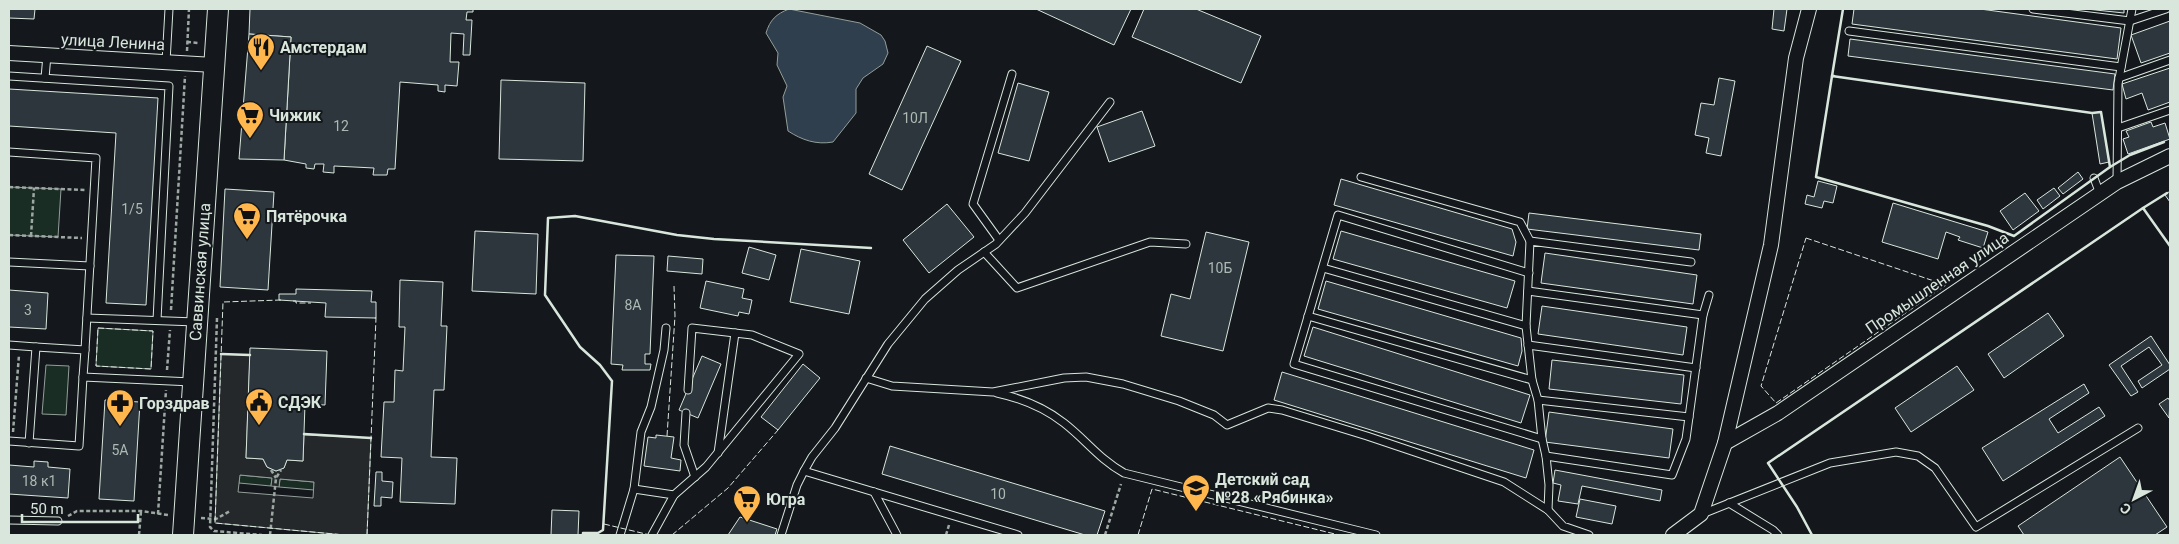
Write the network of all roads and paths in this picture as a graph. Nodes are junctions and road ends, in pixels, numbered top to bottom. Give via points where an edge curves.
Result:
1 (169, 9) edge
2 (189, 9) edge
3 (218, 9) edge
4 (1809, 9) edge
5 (2033, 9) edge
6 (2132, 9) edge
7 (2166, 9) edge
8 (2130, 21) junction
9 (1849, 31) dead end
10 (9, 54) edge
11 (46, 55) junction
12 (2170, 60) edge
13 (166, 62) junction
14 (186, 63) junction
15 (214, 65) junction
16 (2121, 67) junction
17 (1012, 74) dead end
18 (9, 76) edge
19 (44, 78) junction
20 (2119, 78) junction
21 (1110, 102) dead end
22 (2170, 110) edge
23 (2118, 128) junction
24 (9, 152) edge
25 (2170, 156) edge
26 (1362, 177) dead end
27 (2094, 178) dead end
28 (2117, 182) junction
29 (9, 187) edge
30 (34, 188) junction
31 (95, 190) junction
32 (2100, 194) junction
33 (9, 235) edge
34 (31, 236) junction
35 (92, 239) junction
36 (999, 240) junction
37 (1530, 241) junction
38 (1186, 244) dead end
39 (984, 252) junction
40 (9, 262) edge
41 (1691, 262) dead end
42 (90, 266) junction
43 (1322, 268) junction
44 (1529, 272) junction
45 (1528, 291) junction
46 (1709, 294) dead end
47 (217, 311) dead end
48 (1308, 316) junction
49 (1703, 316) junction
50 (87, 318) junction
51 (157, 320) junction
52 (170, 321) junction
53 (197, 322) junction
54 (1526, 326) junction
55 (666, 328) dead end
56 (735, 333) junction
57 (1528, 345) junction
58 (9, 346) edge
59 (19, 346) junction
60 (36, 347) junction
61 (85, 350) junction
62 (1696, 368) junction
63 (83, 376) junction
64 (866, 378) junction
65 (1532, 380) junction
66 (167, 381) junction
67 (193, 382) junction
68 (688, 390) dead end
69 (993, 392) junction
70 (1538, 400) junction
71 (686, 413) dead end
72 (1689, 417) junction
73 (2138, 428) dead end
74 (1542, 440) junction
75 (10, 442) edge
76 (29, 443) junction
77 (1725, 444) junction
78 (718, 453) junction
79 (1546, 456) junction
80 (271, 470) dead end
81 (280, 470) dead end
82 (804, 471) junction
83 (1124, 472) junction
84 (695, 477) junction
85 (276, 478) junction
86 (634, 489) junction
87 (874, 492) junction
88 (674, 495) junction
89 (1729, 503) junction
90 (141, 510) junction
91 (1548, 510) junction
92 (1701, 514) junction
93 (9, 520) edge
94 (58, 521) joint
95 (139, 535) edge
96 (183, 535) edge
97 (262, 535) edge
98 (270, 535) edge
99 (620, 535) edge
100 (652, 535) edge
101 (781, 535) edge
102 (897, 535) edge
103 (1018, 535) edge
104 (1105, 535) edge
105 (1376, 535) edge
106 (1589, 535) edge
107 (1673, 535) edge
108 (1778, 535) edge

1 - 13 lane
2 - 14 path
3 - 15 main road, Саввинская улица
4 - 77 street via 1791,56 1771,245
5 - 8 lane
6 - 8 lane
7 - 8 lane
8 - 16 lane
9 - 16 lane
10 - 11 street, улица Ленина
11 - 13 street, улица Ленина
11 - 19 lane
12 - 20 lane
13 - 14 street, улица Ленина
14 - 15 street, улица Ленина
14 - 52 path
15 - 53 main road, Саввинская улица
16 - 20 lane
17 - 36 lane via 972,204
18 - 19 lane
19 - 51 lane via 169,86
20 - 23 lane
21 - 36 lane via 1025,214
22 - 23 lane
23 - 28 lane
24 - 31 lane via 96,158
25 - 28 street, Промышленная улица
26 - 37 lane via 1520,222
27 - 32 lane
28 - 32 street, Промышленная улица
29 - 30 path
30 - 31 path
30 - 34 path
31 - 35 lane
32 - 77 street, Промышленная улица via 1937,298 1778,413
33 - 34 path
34 - 35 path
35 - 42 lane
36 - 39 lane
37 - 41 lane
37 - 44 lane
38 - 39 lane via 1150,242 1017,288
39 - 64 lane via 926,299 888,344
40 - 42 lane
42 - 50 lane
43 - 44 lane via 1338,215
43 - 48 lane
43 - 54 lane
44 - 45 lane
45 - 49 lane
45 - 54 lane
46 - 49 lane
47 - 97 path via 210,527 214,531
48 - 65 lane
48 - 74 lane via 1294,364
49 - 62 lane
50 - 51 lane
50 - 61 lane
51 - 52 lane
52 - 53 lane
52 - 66 path
53 - 67 main road, Саввинская улица
54 - 57 lane
55 - 86 lane via 651,407 642,432
56 - 68 lane via 692,328
56 - 78 lane
56 - 78 lane via 752,335 799,354
57 - 62 lane
57 - 65 lane
58 - 59 lane
59 - 60 lane
59 - 75 path
60 - 61 lane
60 - 76 lane
61 - 63 lane
62 - 72 lane
63 - 66 lane
63 - 76 lane via 79,446
64 - 69 lane via 892,386
64 - 82 lane
65 - 70 lane
66 - 67 lane
66 - 90 path via 158,514
67 - 96 main road, Саввинская улица
69 - 83 lane via 1045,410 1076,433 1098,456
69 - 91 lane via 1064,378 1086,377 1179,401 1214,415 1227,425 1263,409 1282,410 1504,482
70 - 72 lane
70 - 74 lane
71 - 84 lane via 684,445
72 - 79 lane via 1686,439 1672,475
73 - 89 lane via 1976,527 1935,468 1918,456 1896,452 1830,462
74 - 79 lane
75 - 76 lane
77 - 92 street
78 - 84 lane
79 - 91 lane
80 - 85 path
81 - 85 path
82 - 87 lane
82 - 101 lane
83 - 104 path
83 - 105 lane
84 - 88 lane
85 - 98 path
86 - 88 lane
86 - 99 lane
87 - 102 lane
87 - 103 lane
88 - 100 lane
89 - 92 lane
89 - 108 lane
90 - 94 path via 77,511
90 - 95 path
91 - 106 lane via 1563,526
92 - 107 street
93 - 94 lane

